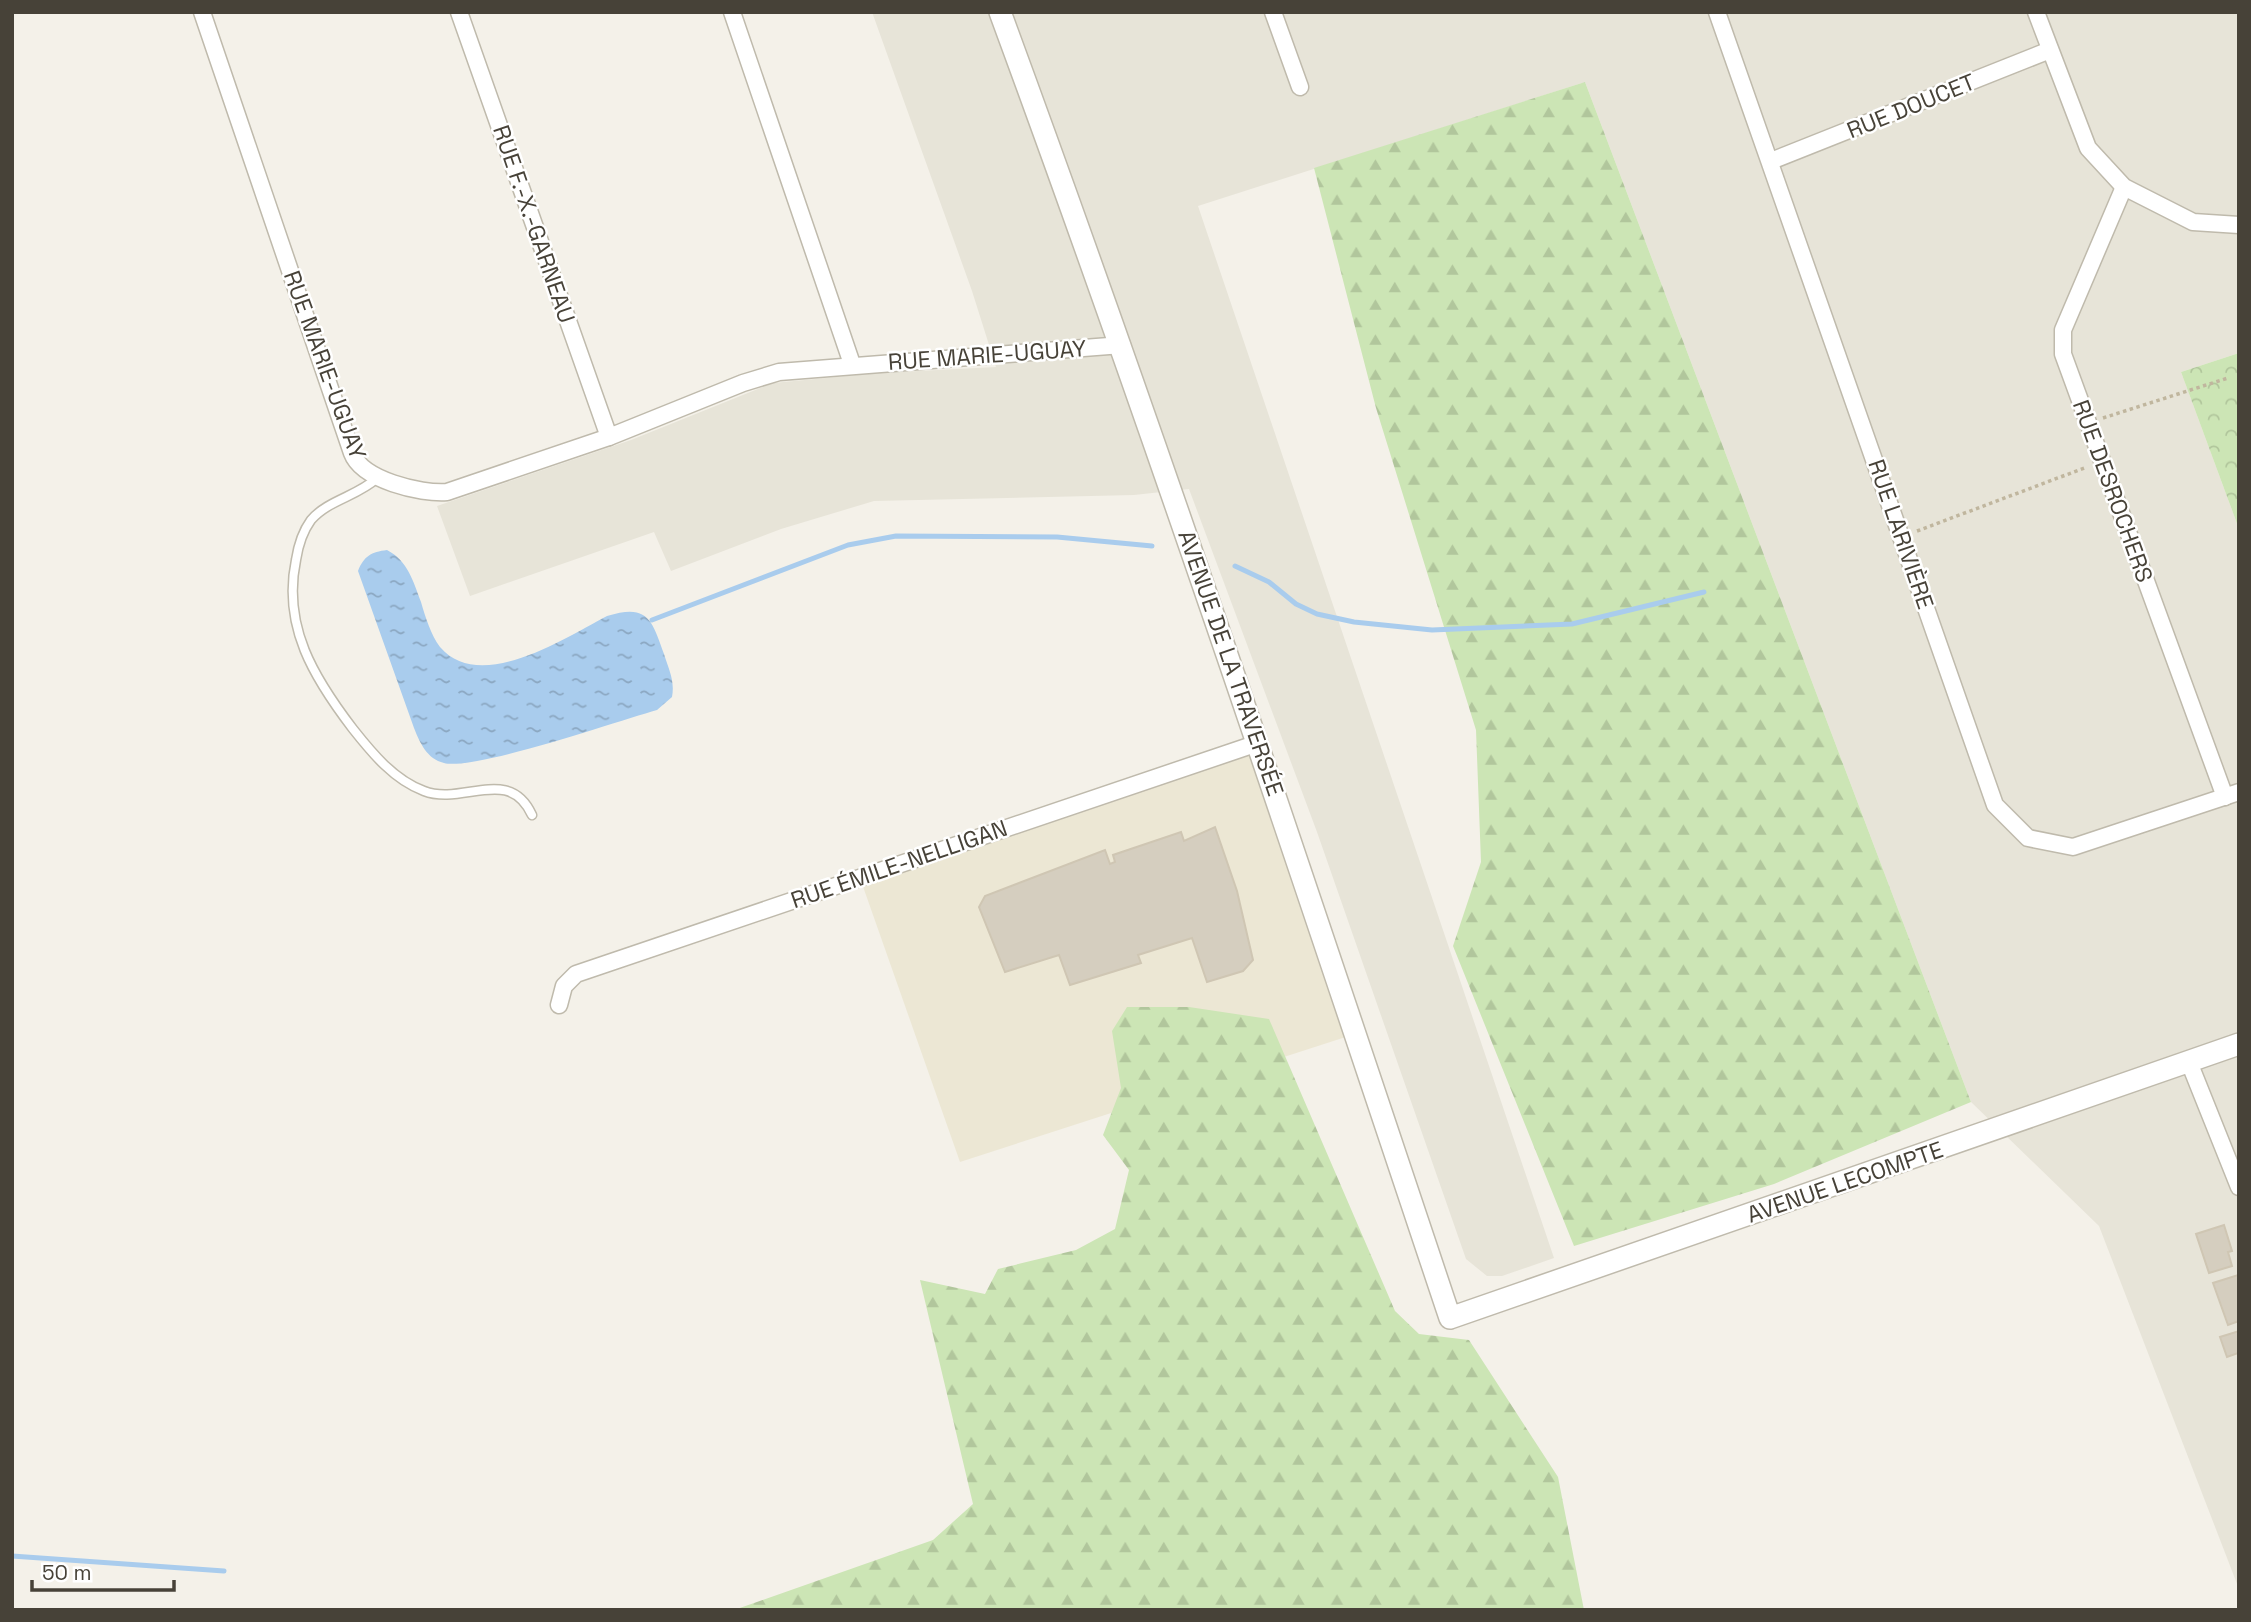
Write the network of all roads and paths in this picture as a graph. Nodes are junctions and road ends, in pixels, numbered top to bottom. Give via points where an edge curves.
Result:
1 (202, 12) edge
2 (459, 12) edge
3 (732, 12) edge
4 (1000, 12) edge
5 (1273, 12) edge
6 (1717, 12) edge
7 (2036, 12) edge
8 (2050, 50) junction
9 (1300, 87) dead end
10 (1771, 161) junction
11 (2124, 187) junction
12 (2239, 225) edge
13 (1122, 345) junction
14 (852, 364) junction
15 (2228, 378) dead end
16 (2088, 423) junction
17 (609, 437) junction
18 (2102, 461) junction
19 (377, 478) junction
20 (1902, 537) junction
21 (1258, 743) junction
22 (2232, 794) edge
23 (533, 815) dead end
24 (559, 1005) dead end
25 (2239, 1044) edge
26 (2189, 1062) junction
27 (2239, 1187) edge
28 (1450, 1318) joint

1 - 19 street, RUE MARIE-UGUAY via 352,453 361,468
2 - 17 street, RUE F.-X.-GARNEAU
3 - 14 street
4 - 13 street, AVENUE DE LA TRAVERSÉE
5 - 9 street
6 - 10 street, RUE LARIVIÈRE
7 - 8 street
8 - 10 street, RUE DOUCET
8 - 11 street via 2088,148
10 - 20 street, RUE LARIVIÈRE
11 - 12 street via 2193,222
11 - 16 street, RUE DESROCHERS via 2063,330 2063,354
13 - 14 street, RUE MARIE-UGUAY
13 - 21 street, AVENUE DE LA TRAVERSÉE
14 - 17 street, RUE MARIE-UGUAY via 764,375
15 - 16 path
16 - 18 street, RUE DESROCHERS
17 - 19 street, RUE MARIE-UGUAY via 447,492
18 - 20 path
18 - 22 street, RUE DESROCHERS
19 - 23 lane via 311,521 298,551 293,609 315,676 366,746 410,784 448,796 508,790 520,795
20 - 22 street, RUE LARIVIÈRE via 1995,805 2028,838 2073,847
21 - 24 street, RUE ÉMILE-NELLIGAN via 576,974 564,986
21 - 28 street, AVENUE DE LA TRAVERSÉE
25 - 26 street, AVENUE LECOMPTE
26 - 27 street
26 - 28 street, AVENUE LECOMPTE

